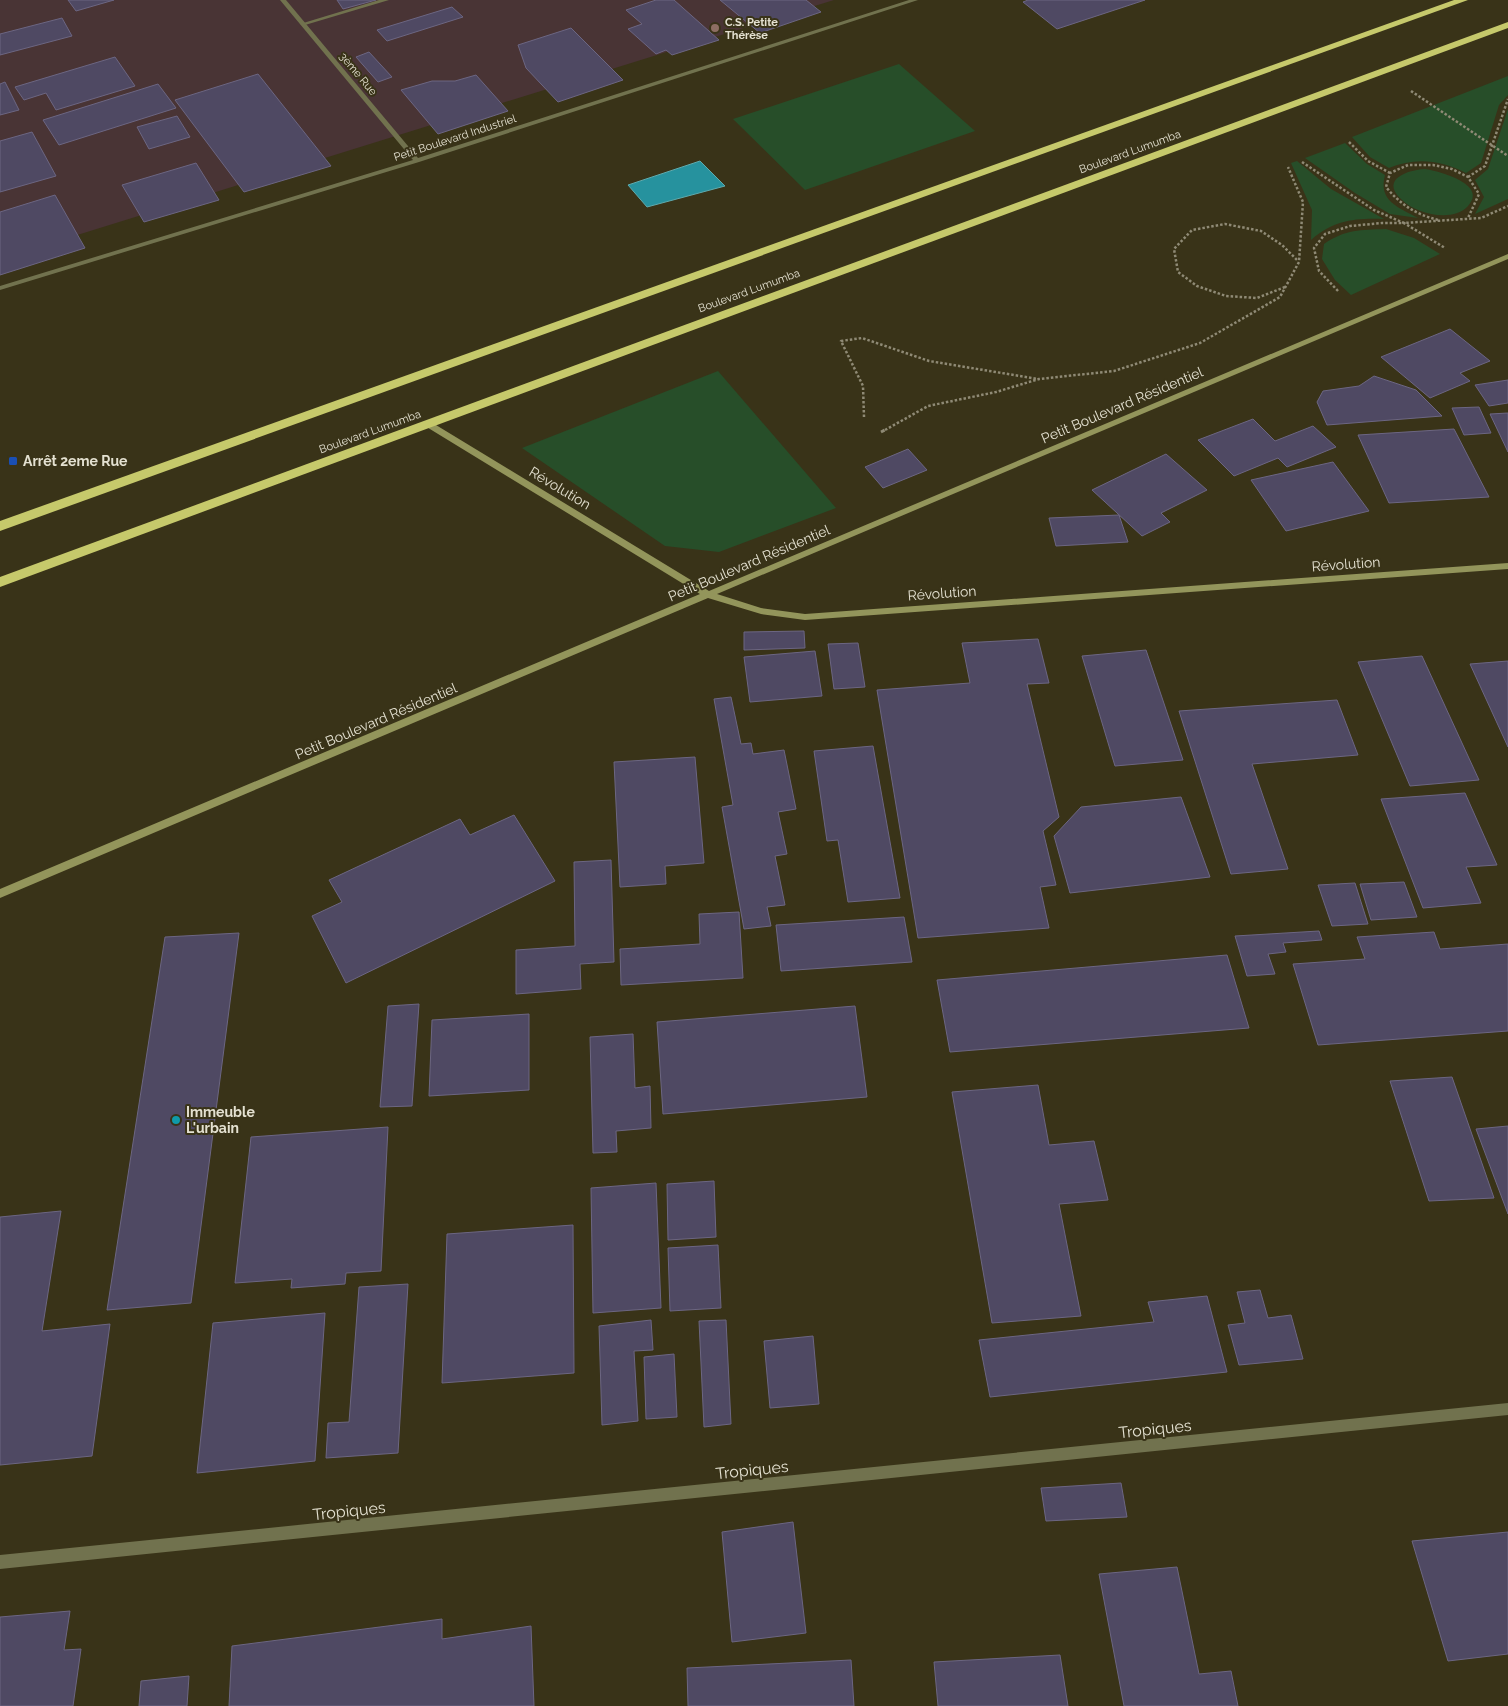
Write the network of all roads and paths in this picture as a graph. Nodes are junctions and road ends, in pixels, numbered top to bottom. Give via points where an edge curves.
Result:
1 (283, 0) edge
2 (386, 0) edge
3 (915, 0) edge
4 (1463, 0) edge
5 (303, 24) junction
6 (1508, 25) edge
7 (1382, 72) junction
8 (1508, 99) edge
9 (1349, 142) dead end
10 (1491, 144) junction
11 (1508, 156) edge
12 (417, 161) junction
13 (1302, 162) dead end
14 (1288, 166) dead end
15 (1390, 173) junction
16 (1468, 178) junction
17 (1508, 206) edge
18 (1468, 218) junction
19 (1441, 221) junction
20 (1404, 223) junction
21 (1445, 248) dead end
22 (1508, 256) edge
23 (1299, 262) junction
24 (1285, 287) junction
25 (0, 288) edge
26 (1338, 291) dead end
27 (1039, 379) junction
28 (864, 417) dead end
29 (428, 424) junction
30 (881, 432) dead end
31 (0, 526) edge
32 (1508, 566) edge
33 (0, 582) edge
34 (709, 595) junction
35 (0, 894) edge
36 (1508, 1409) edge
37 (0, 1562) edge

1 - 5 street, 3ème Rue
2 - 5 street
3 - 12 street, Petit Boulevard Industriel
4 - 31 highway
5 - 12 street, 3ème Rue
6 - 7 highway, Boulevard Lumumba
7 - 10 path
7 - 29 highway, Boulevard Lumumba
8 - 10 path
9 - 15 path via 1368,161
10 - 11 path
10 - 16 path via 1485,166
12 - 25 street, Petit Boulevard Industriel
13 - 20 path via 1374,210
14 - 23 path via 1303,202
15 - 16 path via 1408,166 1433,165 1452,169
15 - 19 path via 1386,187 1399,204 1420,216
16 - 18 path via 1478,194
17 - 18 path via 1481,218
18 - 19 path
19 - 20 path
20 - 21 path
20 - 26 path via 1350,226 1325,234 1314,248 1319,271
22 - 34 street, Petit Boulevard Résidentiel
23 - 24 path
23 - 24 path via 1261,231 1225,224 1192,230 1174,249 1178,272 1197,286 1226,296 1257,298
24 - 27 path via 1280,297 1200,343 1114,371
27 - 28 path via 929,361 862,338 841,341 863,386
27 - 30 path via 928,406
29 - 33 highway, Boulevard Lumumba
29 - 34 street, Révolution
32 - 34 street, Révolution via 804,617 761,610
34 - 35 street, Petit Boulevard Résidentiel
36 - 37 street, Tropiques

